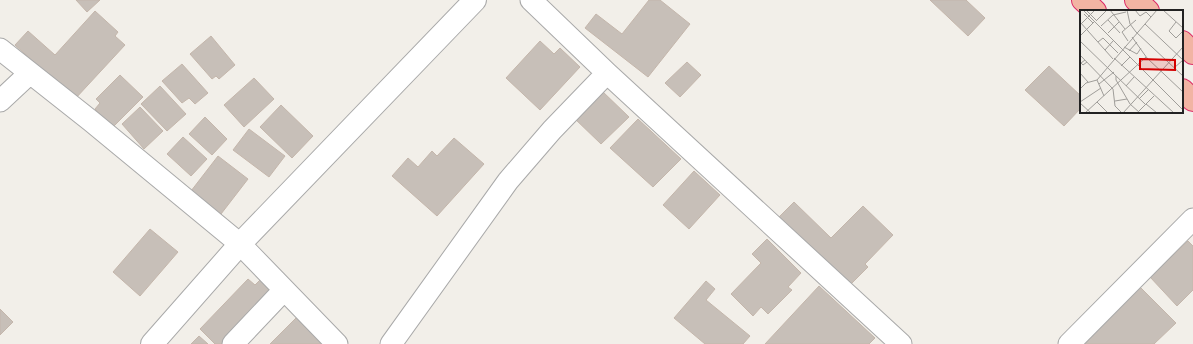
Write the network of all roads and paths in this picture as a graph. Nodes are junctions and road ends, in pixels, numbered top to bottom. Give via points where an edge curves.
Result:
1 (474, 0) edge
2 (530, 0) edge
3 (1083, 0) edge
4 (1136, 0) edge
5 (1094, 10) edge
6 (1147, 10) edge
7 (1183, 43) edge
8 (0, 49) edge
9 (1193, 53) edge
10 (30, 73) junction
11 (607, 73) junction
12 (1183, 91) edge
13 (1193, 100) edge
14 (0, 101) edge
15 (1193, 219) edge
16 (240, 244) junction
17 (284, 290) junction
18 (152, 344) edge
19 (233, 344) edge
20 (337, 344) edge
21 (391, 344) edge
22 (901, 344) edge
23 (1069, 344) edge

1 - 16 street
2 - 11 street
3 - 5 highway
4 - 6 highway
7 - 9 highway
8 - 10 street
10 - 14 street
10 - 16 street
11 - 21 street via 552,130 508,181
11 - 22 street
12 - 13 highway
15 - 23 street
16 - 17 street
16 - 18 street
17 - 19 street
17 - 20 street

